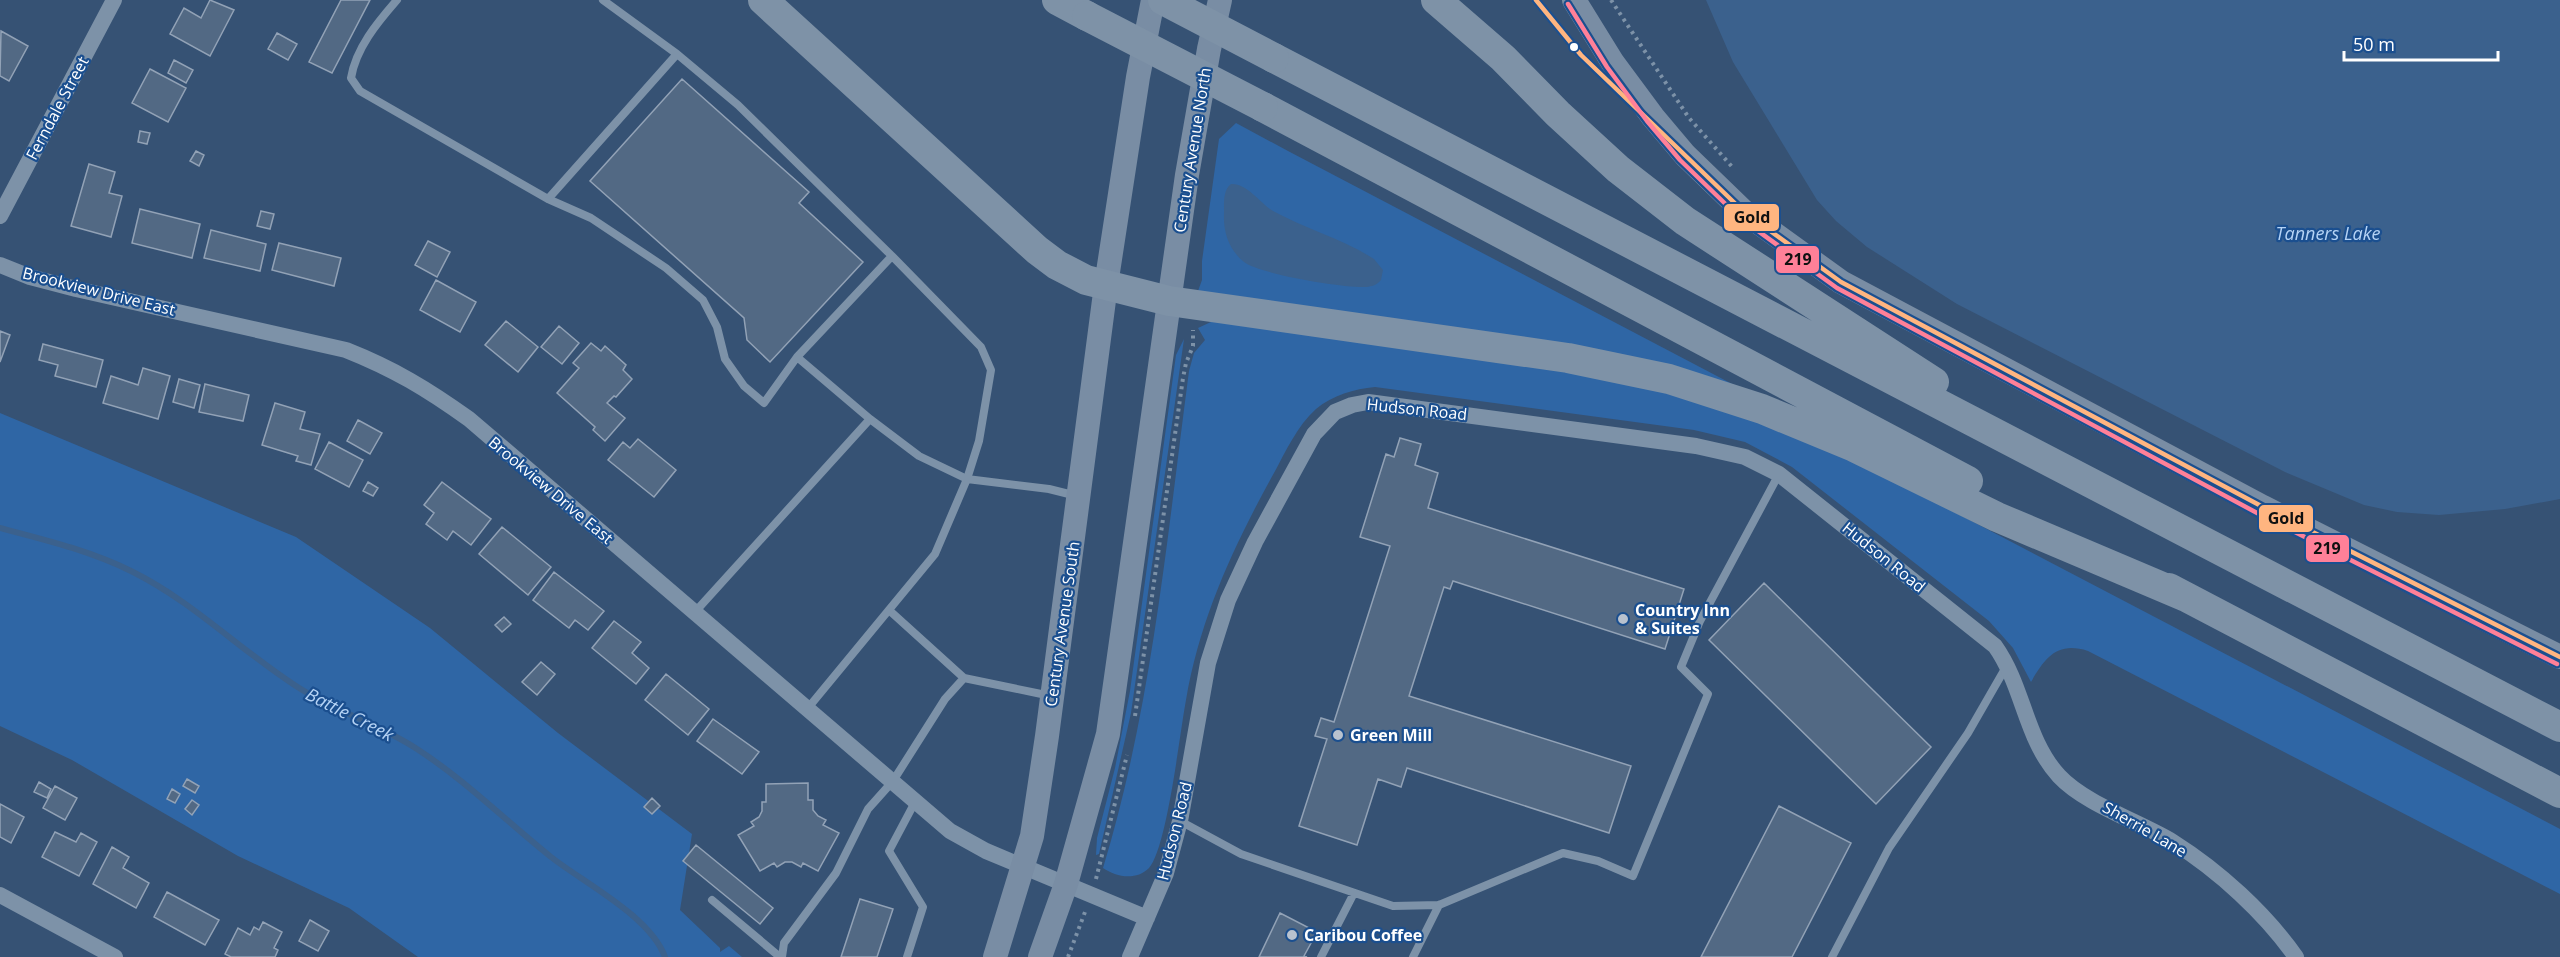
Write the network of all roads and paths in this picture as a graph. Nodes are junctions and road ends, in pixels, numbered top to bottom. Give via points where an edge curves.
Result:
1 (114, 0) edge
2 (397, 0) edge
3 (603, 0) edge
4 (763, 0) edge
5 (1057, 0) edge
6 (1154, 0) edge
7 (1163, 0) edge
8 (1220, 0) edge
9 (1436, 0) edge
10 (1536, 0) edge
11 (1574, 0) edge
12 (1611, 0) edge
13 (677, 54) junction
14 (1685, 154) junction
15 (1741, 176) dead end
16 (548, 199) junction
17 (0, 216) edge
18 (892, 256) junction
19 (0, 265) edge
20 (1106, 285) junction
21 (1169, 301) junction
22 (797, 357) junction
23 (870, 420) junction
24 (1779, 474) junction
25 (967, 479) junction
26 (1079, 497) junction
27 (2183, 532) junction
28 (2186, 597) junction
29 (890, 611) junction
30 (695, 612) junction
31 (2560, 657) edge
32 (2008, 664) junction
33 (964, 678) junction
34 (2018, 688) joint
35 (1052, 696) junction
36 (808, 708) junction
37 (2560, 727) edge
38 (892, 781) junction
39 (2560, 793) edge
40 (915, 802) junction
41 (1180, 821) junction
42 (1024, 867) junction
43 (1066, 884) junction
44 (1354, 893) junction
45 (0, 895) edge
46 (712, 900) dead end
47 (1439, 904) junction
48 (1147, 918) junction
49 (1080, 925) dead end
50 (115, 957) edge
51 (781, 957) edge
52 (907, 957) edge
53 (995, 957) edge
54 (1040, 957) edge
55 (1068, 957) edge
56 (1130, 957) edge
57 (1321, 957) edge
58 (1413, 957) edge
59 (1832, 957) edge
60 (2296, 957) edge

1 - 17 street, Ferndale Street
2 - 16 lane via 354,61 351,78 360,91
3 - 13 lane
4 - 20 highway via 1037,250 1066,270
5 - 28 highway, bridge
6 - 20 main road via 1136,88
7 - 27 highway, bridge
8 - 21 main road, Century Avenue North via 1186,175
9 - 27 highway via 1503,58 1618,169 1685,221 1882,350
10 - 14 lane via 1581,55
11 - 14 main road via 1613,63
12 - 15 path via 1689,118
13 - 16 lane
13 - 18 lane via 738,105
14 - 31 main road via 1744,212 1867,297 2264,507
16 - 22 lane via 591,218 666,268 703,300 717,327 725,358 744,386 764,403
18 - 22 lane
18 - 25 lane via 981,347 991,370 979,441
19 - 30 street, Brookview Drive East via 76,289 324,344 388,367 428,389 469,419
20 - 21 highway
20 - 26 main road, Century Avenue South
21 - 28 highway via 1568,358 1669,379 1762,409 1854,447 1997,517
21 - 43 main road via 1108,734
22 - 23 lane
23 - 25 lane via 919,456
23 - 30 lane
24 - 32 street, Hudson Road via 1995,646
24 - 41 street, Hudson Road via 1745,457 1696,446 1387,403 1360,403 1335,412 1319,426 1302,454 1249,553 1220,621 1204,681
24 - 47 lane via 1700,621 1682,667 1708,694 1633,876 1598,861 1563,853
25 - 26 lane via 1049,489
25 - 29 lane via 935,554
26 - 35 main road, Century Avenue South
27 - 37 highway
28 - 39 highway
29 - 33 lane
29 - 36 lane
30 - 36 street, Brookview Drive East
32 - 34 street, Hudson Road
32 - 59 lane via 1968,732 1889,848
33 - 35 lane
33 - 38 lane via 945,699
34 - 60 street, Sherrie Lane via 2042,754 2061,778 2203,863 2265,920
35 - 42 main road, Century Avenue South
36 - 38 street, Brookview Drive East
38 - 40 street, Brookview Drive East
38 - 51 lane via 868,809 836,873 784,943
40 - 42 street, Brookview Drive East via 967,842
40 - 52 lane via 889,851 923,908
41 - 44 lane via 1241,854
41 - 48 street, Hudson Road via 1166,873
42 - 43 street
42 - 53 main road, Century Avenue South
43 - 48 street
43 - 54 main road
44 - 47 lane via 1393,906
44 - 57 lane
45 - 50 street
46 - 51 lane
47 - 58 lane
48 - 56 street, Hudson Road
49 - 55 path

